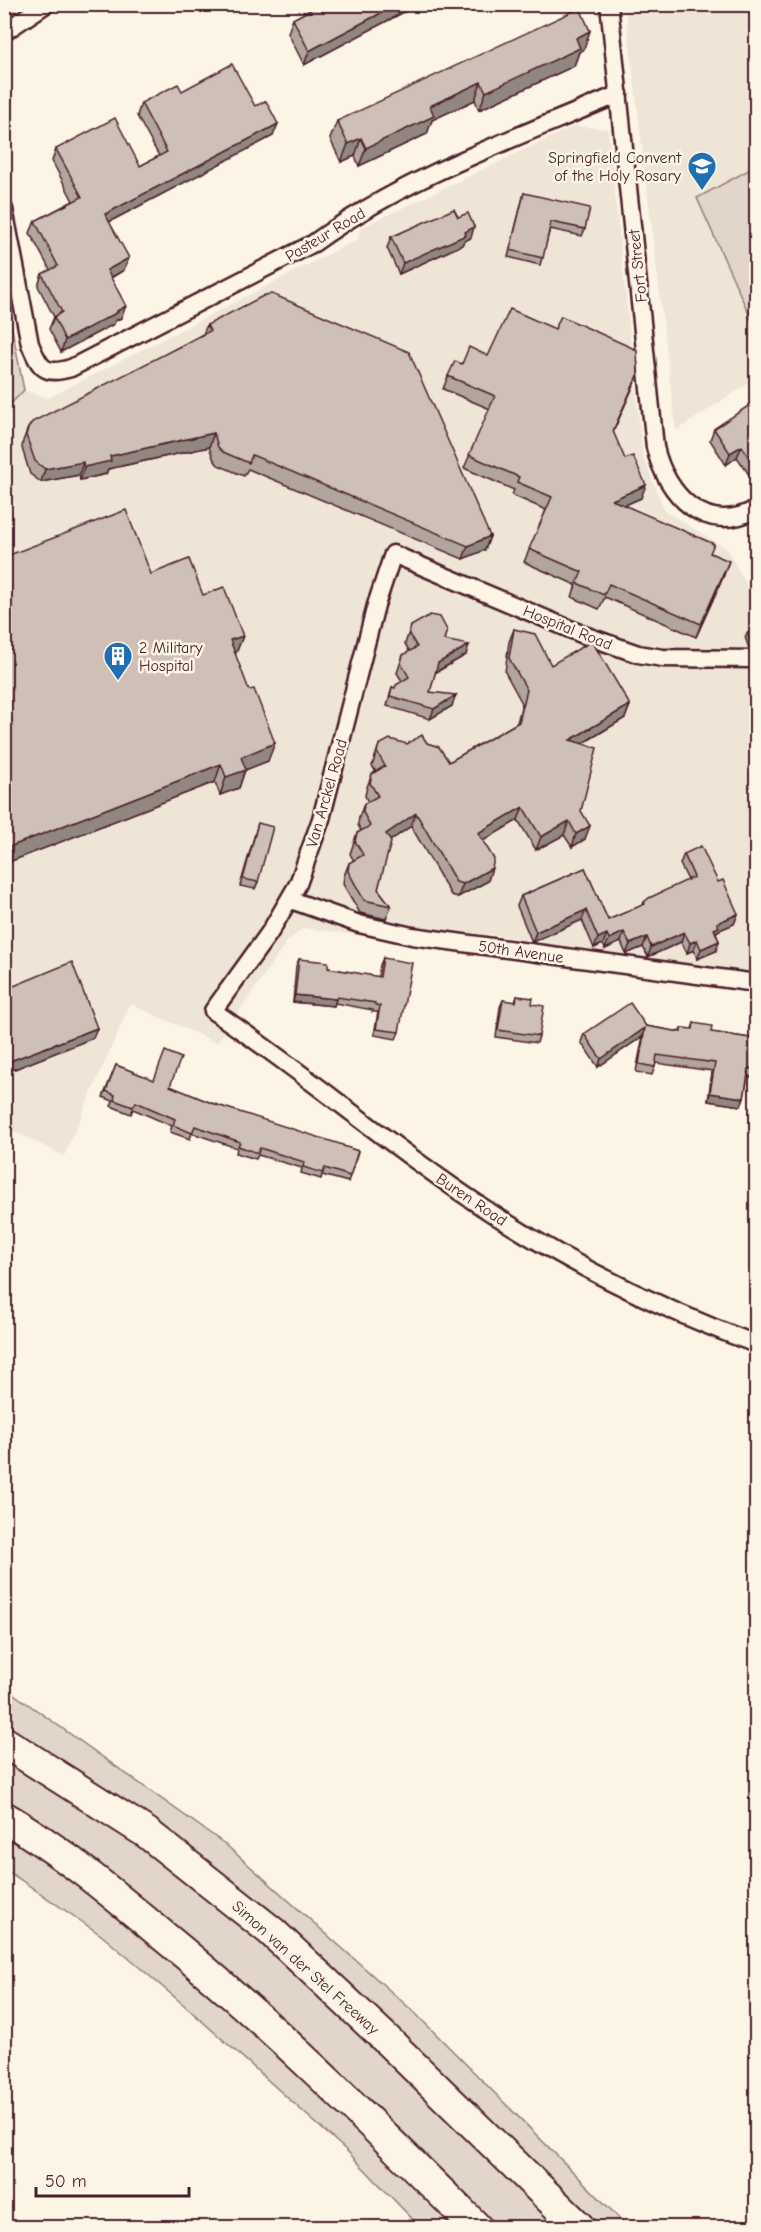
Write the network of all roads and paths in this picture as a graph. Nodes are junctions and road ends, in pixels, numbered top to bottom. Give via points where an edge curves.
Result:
1 (46, 4) edge
2 (609, 4) edge
3 (4, 32) edge
4 (619, 94) junction
5 (4, 209) edge
6 (756, 510) edge
7 (393, 554) joint
8 (753, 659) dead end
9 (291, 900) junction
10 (756, 983) edge
11 (213, 1011) joint
12 (756, 1344) edge
13 (4, 1742) edge
14 (4, 1817) edge
15 (477, 2228) edge
16 (580, 2228) edge

1 - 3 street
2 - 4 street, Fort Street
4 - 5 street, Pasteur Road via 433,175 348,218 314,243 56,373 38,362 30,344
4 - 6 street, Fort Street via 659,463 673,490 698,512 723,518
7 - 8 street, Hospital Road via 630,651 663,658
7 - 9 street, Van Arckel Road via 376,605 321,819
9 - 10 street, 50th Avenue via 359,924 412,936
9 - 11 street, Van Arckel Road
11 - 12 street, Buren Road via 497,1216 638,1294
13 - 16 highway, Simon van der Stel Freeway via 147,1833 271,1931
14 - 15 highway via 111,1892 227,1988 340,2092

